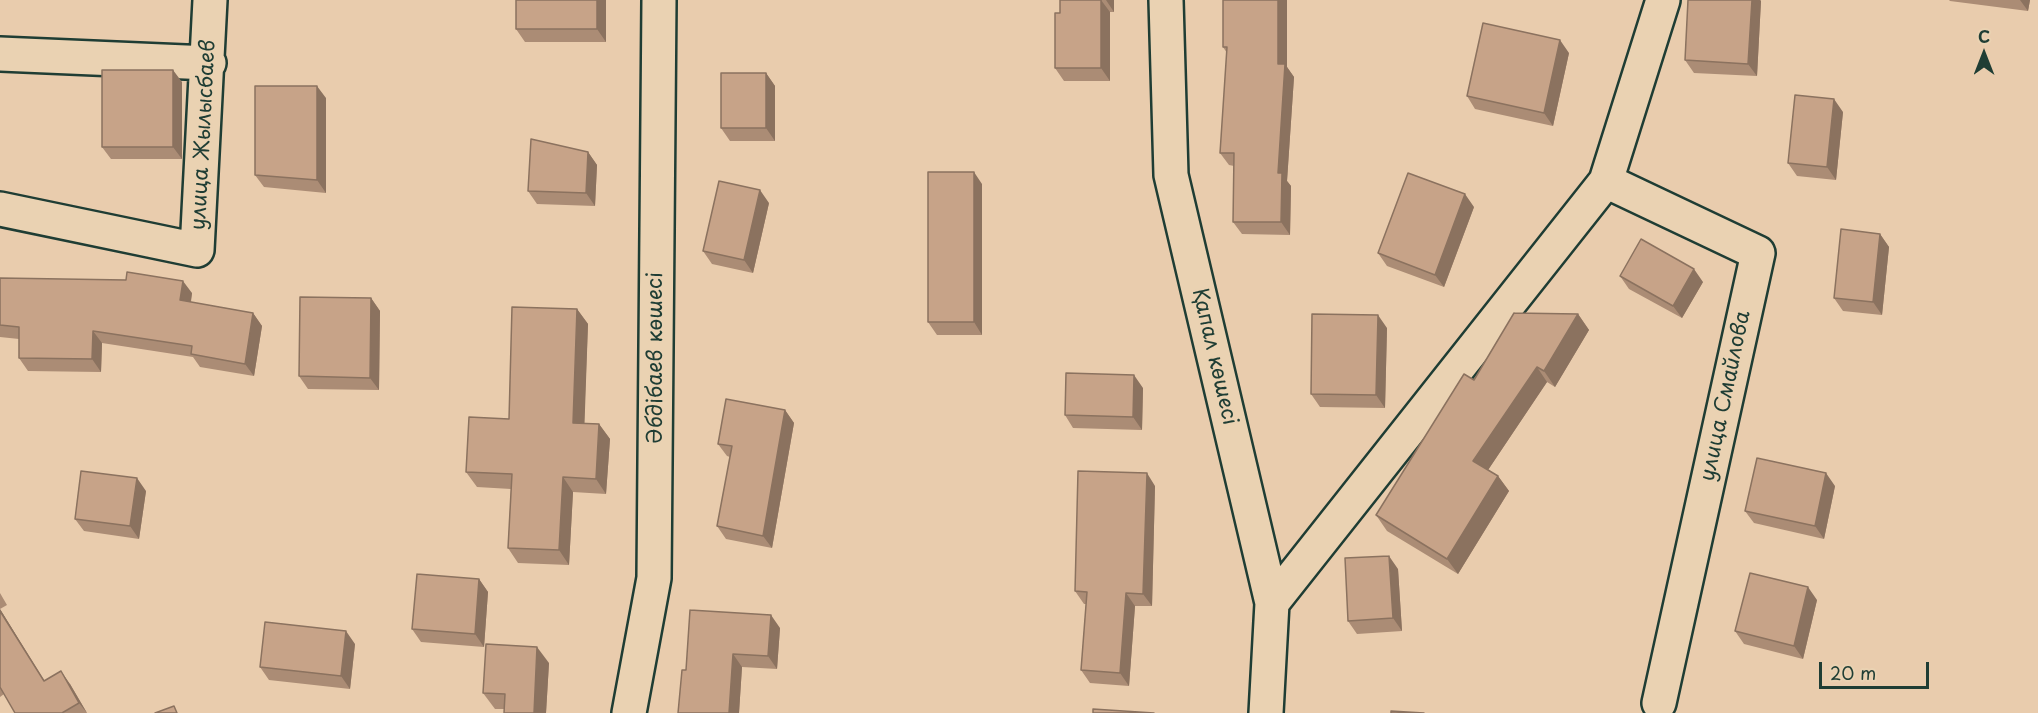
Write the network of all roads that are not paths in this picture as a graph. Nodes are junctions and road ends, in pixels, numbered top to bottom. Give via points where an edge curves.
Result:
1 (210, 0) edge
2 (659, 0) edge
3 (1166, 0) edge
4 (1663, 0) edge
5 (0, 54) edge
6 (209, 63) junction
7 (1606, 181) junction
8 (0, 209) edge
9 (1272, 603) junction
10 (1659, 703) dead end
11 (629, 713) edge
12 (1266, 713) edge

1 - 6 street, улица Жылысбаев
2 - 11 street, Әбдібаев көшесі via 654,578
3 - 9 street, Қапал көшесі via 1171,175
4 - 7 street
5 - 6 street
6 - 8 street, улица Жылысбаев via 197,250
7 - 9 street
7 - 10 street, улица Смайлова via 1758,253
9 - 12 street, Қапал көшесі

